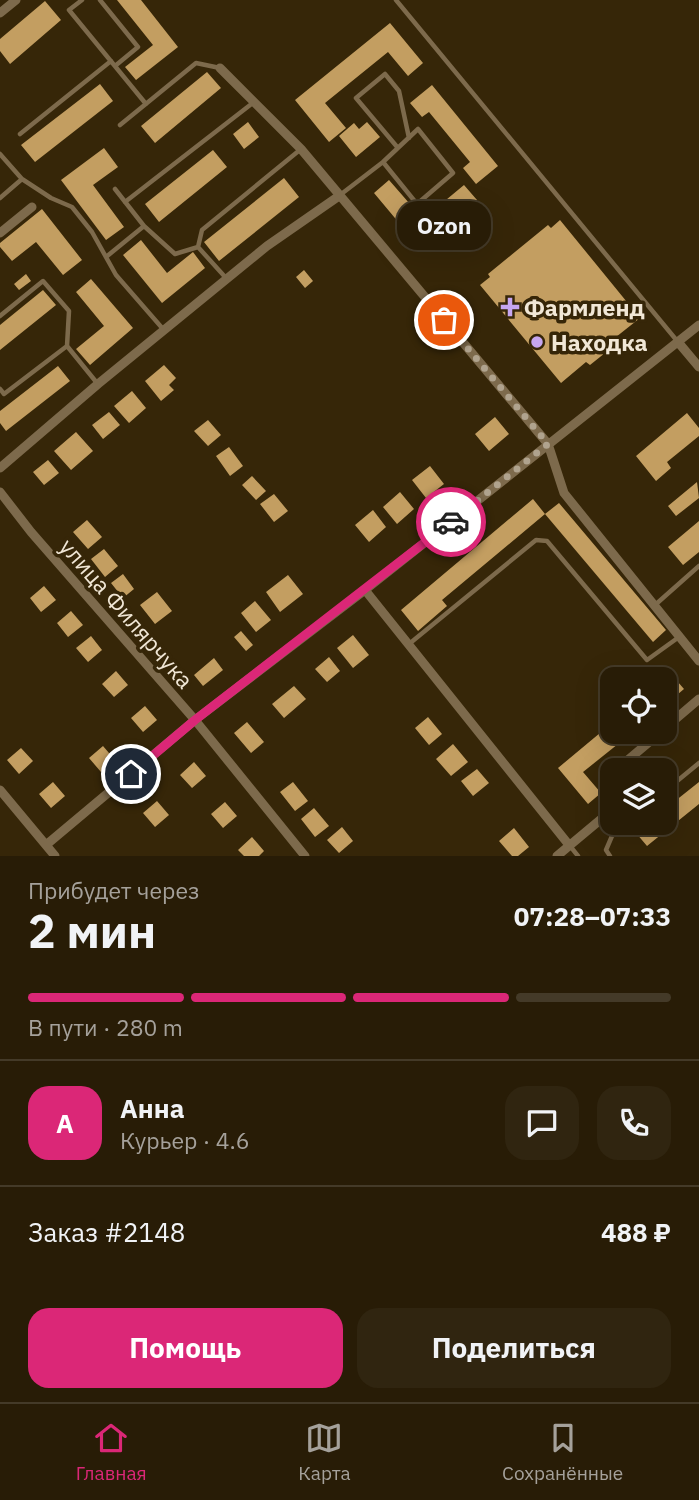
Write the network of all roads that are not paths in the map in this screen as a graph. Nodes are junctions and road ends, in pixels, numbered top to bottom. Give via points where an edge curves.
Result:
1 (16, 0) edge
2 (82, 0) edge
3 (100, 0) edge
4 (396, 0) edge
5 (0, 13) edge
6 (113, 64) junction
7 (220, 68) joint
8 (254, 102) junction
9 (146, 104) junction
10 (120, 125) dead end
11 (20, 134) dead end
12 (409, 138) junction
13 (398, 148) junction
14 (301, 149) junction
15 (0, 154) edge
16 (383, 162) junction
17 (22, 179) junction
18 (115, 189) dead end
19 (339, 196) junction
20 (0, 198) edge
21 (125, 202) junction
22 (33, 207) dead end
23 (144, 226) junction
24 (0, 233) edge
25 (198, 247) junction
26 (106, 257) junction
27 (227, 279) junction
28 (0, 316) edge
29 (699, 325) edge
30 (164, 330) junction
31 (678, 342) junction
32 (66, 346) junction
33 (699, 367) edge
34 (98, 384) junction
35 (0, 389) edge
36 (548, 444) junction
37 (0, 468) edge
38 (0, 492) edge
39 (699, 566) edge
40 (365, 590) junction
41 (655, 606) junction
42 (679, 637) junction
43 (409, 644) junction
44 (699, 661) edge
45 (699, 699) edge
46 (677, 718) edge
47 (195, 720) junction
48 (646, 744) edge
49 (630, 758) edge
50 (699, 763) edge
51 (677, 781) edge
52 (0, 790) edge
53 (600, 820) edge
54 (612, 835) edge
55 (46, 845) junction
56 (569, 845) junction
57 (55, 856) edge
58 (305, 856) edge
59 (557, 856) edge
60 (578, 856) edge
61 (610, 856) edge

1 - 5 street
2 - 6 lane via 69,10
3 - 6 lane via 138,47
4 - 31 lane
6 - 9 lane
6 - 11 lane
7 - 8 street
7 - 9 lane via 196,63
8 - 14 street
8 - 21 lane
9 - 10 lane
12 - 13 lane
12 - 13 lane via 399,91 385,74 356,98
12 - 16 lane via 418,130 453,173 417,204
13 - 16 lane
14 - 19 street
14 - 25 lane via 202,230
15 - 17 lane
16 - 19 lane
17 - 20 lane
17 - 26 lane via 72,207
18 - 21 lane
19 - 27 street
19 - 36 street
21 - 23 lane
22 - 24 street
23 - 25 lane via 174,254
23 - 26 lane
25 - 27 lane
26 - 30 lane
27 - 30 street
28 - 32 lane via 43,281 69,311
29 - 31 street
30 - 34 street
31 - 33 street
31 - 36 street
32 - 34 lane
32 - 35 lane via 4,394
34 - 37 street
36 - 40 street
36 - 41 street via 564,493
38 - 47 street, улица Филярчука
39 - 41 lane
40 - 43 street
40 - 47 street
41 - 42 street
42 - 43 lane via 647,660 547,541 536,540
42 - 44 street
43 - 56 street
45 - 46 street
47 - 55 street
47 - 58 street, улица Филярчука
48 - 49 street
50 - 51 lane
52 - 55 street
53 - 56 street
54 - 61 lane via 606,850
55 - 57 street
56 - 59 street
56 - 60 lane

